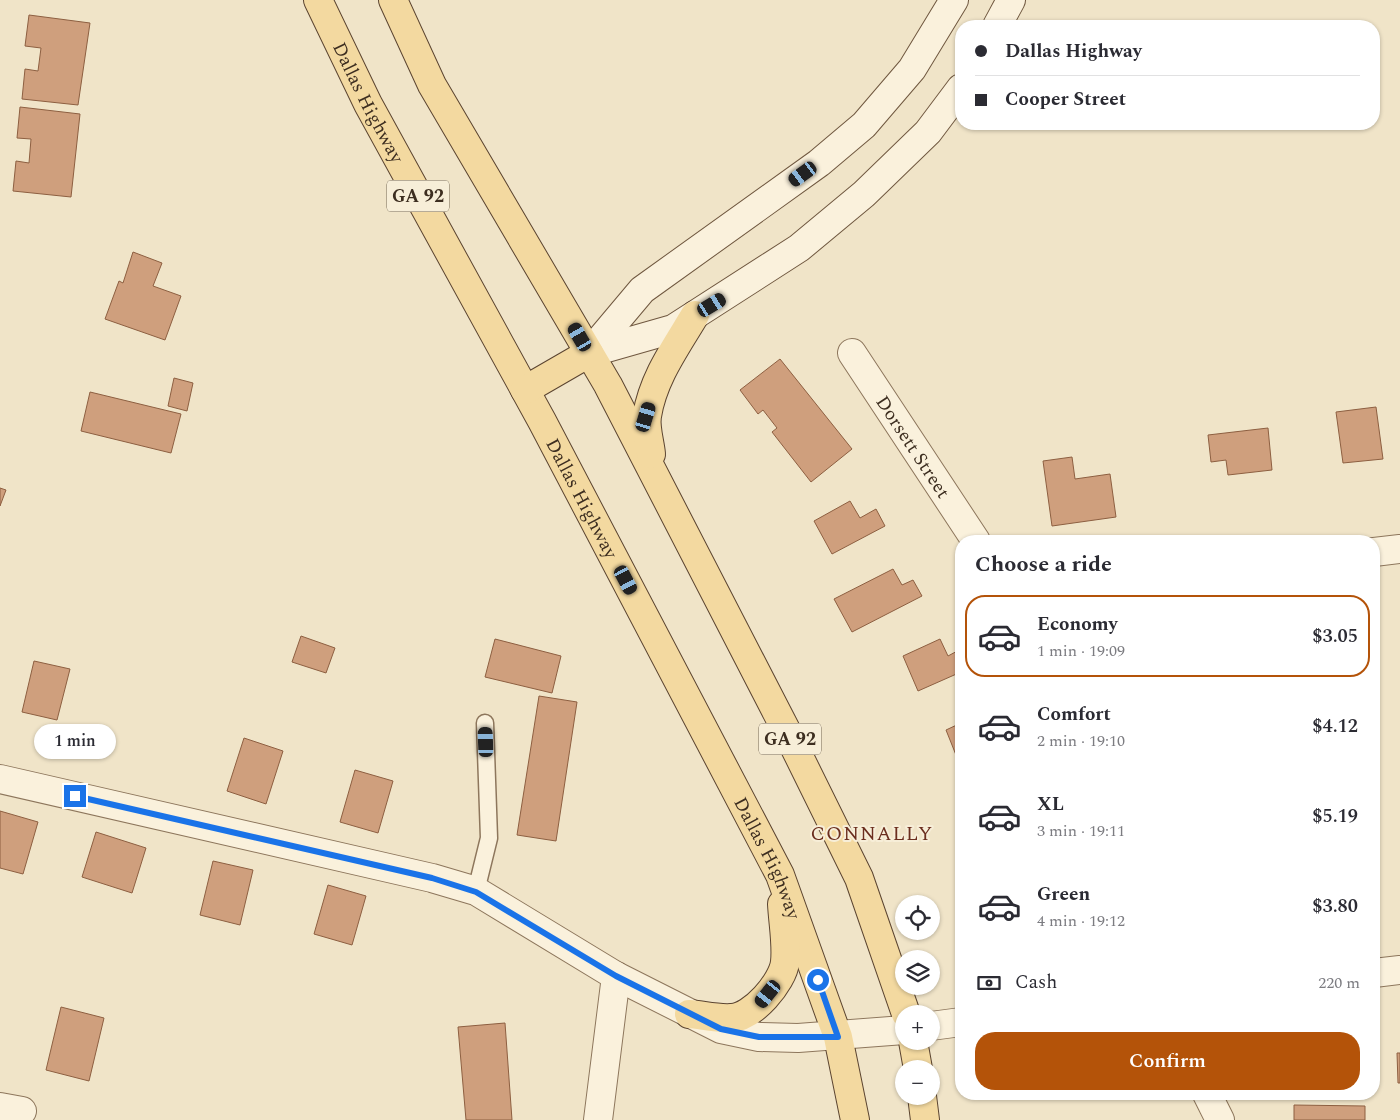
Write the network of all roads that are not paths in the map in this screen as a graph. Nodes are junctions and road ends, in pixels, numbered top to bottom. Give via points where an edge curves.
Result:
1 (318, 0) edge
2 (393, 0) edge
3 (954, 0) edge
4 (1010, 0) edge
5 (1000, 20) edge
6 (955, 96) edge
7 (695, 315) junction
8 (589, 352) junction
9 (852, 353) dead end
10 (525, 390) junction
11 (654, 473) junction
12 (972, 535) edge
13 (1400, 549) edge
14 (1380, 551) edge
15 (485, 723) dead end
16 (0, 779) edge
17 (780, 875) junction
18 (476, 892) junction
19 (1400, 970) edge
20 (1380, 972) edge
21 (616, 976) junction
22 (903, 1005) edge
23 (689, 1014) junction
24 (955, 1023) edge
25 (940, 1025) edge
26 (895, 1031) edge
27 (838, 1037) junction
28 (1210, 1100) edge
29 (924, 1105) edge
30 (598, 1120) edge
31 (855, 1120) edge
32 (926, 1120) edge
33 (1220, 1120) edge

1 - 10 main road, Dallas Highway / GA 92 via 368,104
2 - 8 main road, GA 92 via 432,85
3 - 8 street via 912,69 864,125 818,163 642,290
4 - 5 street
6 - 7 street via 928,132 864,194 799,248
7 - 8 street via 673,329
7 - 11 main road via 660,374 646,417
8 - 10 main road
8 - 11 main road, GA 92
9 - 12 street, Dorsett Street
10 - 17 main road, Dallas Highway / GA 92
11 - 22 main road, GA 92 via 859,878
13 - 14 street
15 - 18 lane via 489,838
16 - 18 street via 432,878
17 - 23 main road via 785,964 775,985 762,1002 733,1018
17 - 27 main road, Dallas Highway / GA 92
18 - 21 street
19 - 20 street
21 - 23 street
21 - 30 street
23 - 27 street via 721,1029 759,1037
24 - 25 street
26 - 27 street
27 - 31 main road, Dallas Highway / GA 92
28 - 33 street
29 - 32 main road

